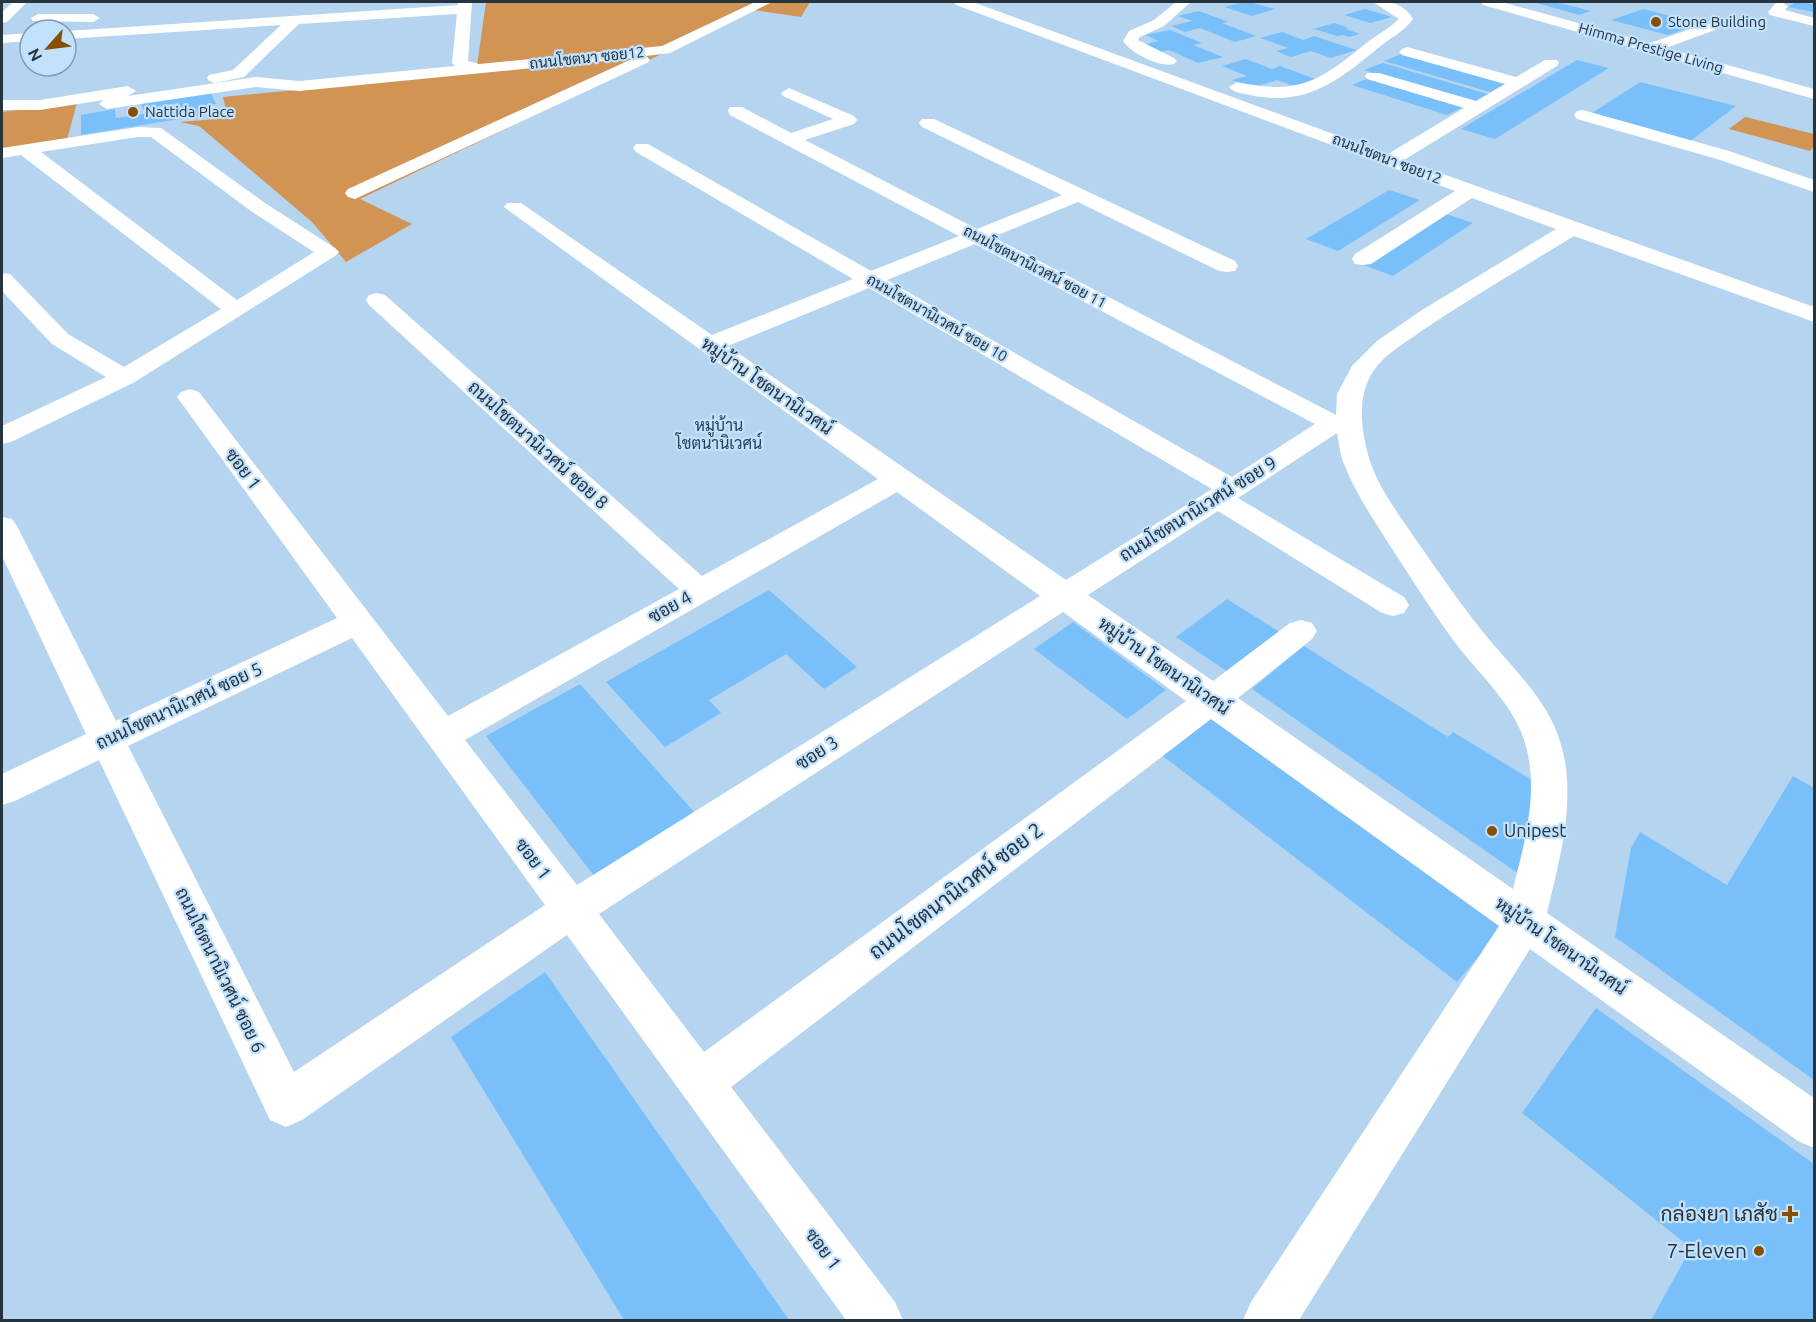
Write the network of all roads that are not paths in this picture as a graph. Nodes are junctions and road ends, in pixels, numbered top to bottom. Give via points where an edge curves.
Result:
1 (20, 2) edge
2 (765, 2) edge
3 (961, 2) edge
4 (1184, 2) edge
5 (1380, 2) edge
6 (1500, 3) edge
7 (465, 5) edge
8 (1781, 6) dead end
9 (175, 15) dead end
10 (78, 18) edge
11 (2, 19) edge
12 (294, 21) junction
13 (1815, 22) edge
14 (1710, 27) dead end
15 (166, 29) junction
16 (122, 32) junction
17 (78, 34) edge
18 (18, 38) edge
19 (2, 39) edge
20 (1651, 48) junction
21 (666, 50) junction
22 (1407, 52) dead end
23 (1678, 55) junction
24 (1551, 63) dead end
25 (1184, 66) dead end
26 (1659, 68) dead end
27 (478, 69) junction
28 (1374, 76) dead end
29 (1212, 78) dead end
30 (1697, 78) dead end
31 (1519, 83) junction
32 (789, 93) dead end
33 (1815, 94) edge
34 (107, 104) dead end
35 (2, 105) edge
36 (1478, 107) junction
37 (1815, 108) edge
38 (736, 111) dead end
39 (1583, 115) dead end
40 (928, 123) dead end
41 (790, 139) junction
42 (642, 148) dead end
43 (25, 149) junction
44 (2, 153) edge
45 (1391, 160) junction
46 (1815, 186) edge
47 (1470, 190) junction
48 (355, 193) dead end
49 (1078, 195) junction
50 (514, 207) dead end
51 (1572, 228) junction
52 (976, 236) junction
53 (1363, 259) dead end
54 (1227, 266) dead end
55 (2, 279) edge
56 (870, 280) junction
57 (377, 300) dead end
58 (236, 310) junction
59 (1815, 315) edge
60 (709, 345) junction
61 (124, 378) junction
62 (190, 398) dead end
63 (1334, 424) joint
64 (2, 436) edge
65 (898, 479) junction
66 (1224, 493) junction
67 (2, 526) edge
68 (700, 591) junction
69 (1063, 595) junction
70 (1393, 605) dead end
71 (357, 622) junction
72 (1301, 631) dead end
73 (1212, 700) junction
74 (442, 736) junction
75 (107, 740) junction
76 (2, 790) edge
77 (571, 910) junction
78 (1525, 921) junction
79 (700, 1083) junction
80 (1815, 1125) edge
81 (877, 1320) edge
82 (1269, 1320) edge

1 - 11 street
2 - 21 street, ถนนโชตนา ซอย12
3 - 45 street, ถนนโชตนา ซอย12
4 - 25 street via 1159,22 1134,34 1130,41 1150,54
5 - 29 street via 1403,13 1406,19 1402,25 1355,62 1304,92 1253,92
6 - 20 street, Himma Prestige Living
7 - 12 street
7 - 27 street via 460,63
8 - 13 street via 1774,12
9 - 15 street
10 - 16 street via 121,18 125,20
12 - 15 street
12 - 35 street via 238,74 40,105
14 - 20 street
15 - 16 street
16 - 17 street
18 - 19 street
20 - 23 street, Himma Prestige Living
21 - 27 street, ถนนโชตนา ซอย12
21 - 48 street
22 - 31 street
23 - 26 street
23 - 33 street, Himma Prestige Living
24 - 31 street
27 - 34 street, ถนนโชตนา ซอย12 via 299,86 256,82
28 - 36 street
30 - 37 street
31 - 36 street
32 - 41 street via 848,120
36 - 45 street
38 - 41 street, ถนนโชตนานิเวศน์ ซอย 11
39 - 46 street via 1723,154
40 - 49 street
41 - 52 street, ถนนโชตนานิเวศน์ ซอย 11
42 - 56 street, ถนนโชตนานิเวศน์ ซอย 10
43 - 44 street
43 - 58 street
43 - 58 street via 155,132 328,252
45 - 47 street, ถนนโชตนา ซอย12
47 - 51 street, ถนนโชตนา ซอย12
47 - 53 street
49 - 52 street
49 - 54 street
50 - 60 street, หมู่บ้าน โชตนานิเวศน์
51 - 59 street, ถนนโชตนา ซอย12
51 - 78 street via 1385,346 1364,366 1350,394 1348,426 1357,463 1381,509 1443,602 1511,686 1538,729 1549,780 1546,830
52 - 56 street
52 - 63 street, ถนนโชตนานิเวศน์ ซอย 11
55 - 61 street via 60,339
56 - 60 street
56 - 66 street, ถนนโชตนานิเวศน์ ซอย 10
57 - 68 street, ถนนโชตนานิเวศน์ ซอย 8
58 - 61 street
60 - 65 street, หมู่บ้าน โชตนานิเวศน์
61 - 64 street
62 - 71 street, ซอย 1
63 - 66 street, ถนนโชตนานิเวศน์ ซอย 9
65 - 68 street, ซอย 4
65 - 69 street, หมู่บ้าน โชตนานิเวศน์
66 - 69 street, ถนนโชตนานิเวศน์ ซอย 9
66 - 70 street, ถนนโชตนานิเวศน์ ซอย 10
67 - 75 street, ถนนโชตนานิเวศน์ ซอย 6
68 - 74 street, ซอย 4
69 - 73 street, หมู่บ้าน โชตนานิเวศน์
69 - 77 street, ซอย 3
71 - 74 street, ซอย 1
71 - 75 street, ถนนโชตนานิเวศน์ ซอย 5
72 - 73 street, ถนนโชตนานิเวศน์ ซอย 2
73 - 78 street, หมู่บ้าน โชตนานิเวศน์
73 - 79 street, ถนนโชตนานิเวศน์ ซอย 2
74 - 77 street, ซอย 1
75 - 76 street, ถนนโชตนานิเวศน์ ซอย 5
75 - 77 street, ถนนโชตนานิเวศน์ ซอย 6 via 286,1104
77 - 79 street, ซอย 1
78 - 80 street, หมู่บ้าน โชตนานิเวศน์
78 - 82 street
79 - 81 street, ซอย 1

